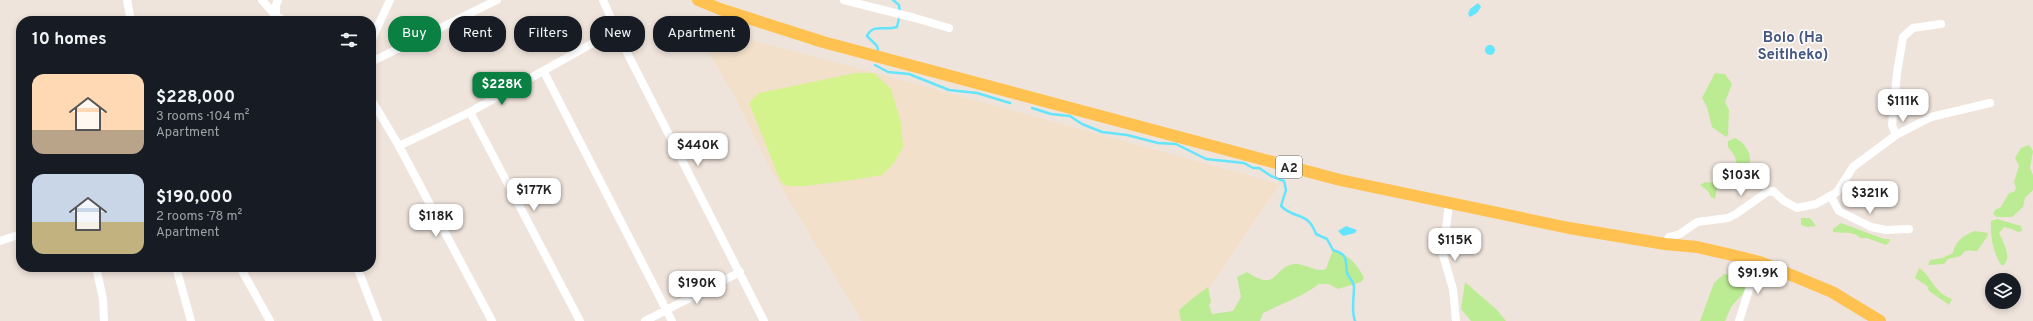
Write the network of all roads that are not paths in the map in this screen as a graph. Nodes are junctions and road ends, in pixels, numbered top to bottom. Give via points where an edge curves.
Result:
1 (127, 0) edge
2 (262, 0) edge
3 (278, 0) edge
4 (390, 0) edge
5 (496, 0) edge
6 (603, 0) edge
7 (698, 0) edge
8 (844, 0) edge
9 (130, 16) edge
10 (273, 16) edge
11 (274, 16) edge
12 (610, 16) edge
13 (1941, 24) dead end
14 (949, 28) dead end
15 (376, 30) edge
16 (590, 45) edge
17 (627, 52) edge
18 (376, 60) edge
19 (544, 72) junction
20 (1990, 103) dead end
21 (376, 107) edge
22 (470, 112) junction
23 (1896, 135) junction
24 (399, 146) junction
25 (1831, 197) junction
26 (1449, 203) junction
27 (1909, 229) dead end
28 (16, 236) edge
29 (0, 241) edge
30 (1665, 244) junction
31 (1760, 262) junction
32 (97, 272) edge
33 (177, 272) edge
34 (243, 272) edge
35 (359, 272) edge
36 (740, 272) junction
37 (666, 310) junction
38 (104, 321) edge
39 (191, 321) edge
40 (270, 321) edge
41 (378, 321) edge
42 (492, 321) edge
43 (580, 321) edge
44 (645, 321) edge
45 (672, 321) edge
46 (764, 321) edge
47 (1456, 321) edge
48 (1740, 321) edge
49 (1880, 321) edge

1 - 9 street
2 - 10 street
3 - 11 street
4 - 15 street
5 - 18 street
6 - 12 street
7 - 26 main road, A2 via 823,42 1294,168
8 - 14 street
13 - 23 street via 1913,28 1904,37 1897,73 1892,125
16 - 19 street
17 - 36 street
19 - 22 street
19 - 37 street
20 - 23 street via 1931,117
21 - 24 street
22 - 24 street
22 - 43 street
23 - 25 street via 1853,167
24 - 42 street
25 - 27 street via 1839,211 1871,227 1886,230
25 - 30 street via 1816,204 1797,208 1773,190 1728,218 1697,222 1680,234 1669,237
26 - 30 main road, A2 via 1569,228
26 - 47 street via 1443,255 1452,289
28 - 29 street
30 - 31 main road, A2 via 1697,247
31 - 48 street
31 - 49 main road, A2 via 1832,292
32 - 38 street via 103,299
33 - 39 street
34 - 40 street
35 - 41 street
36 - 37 street
36 - 46 street
37 - 44 street
37 - 45 street

